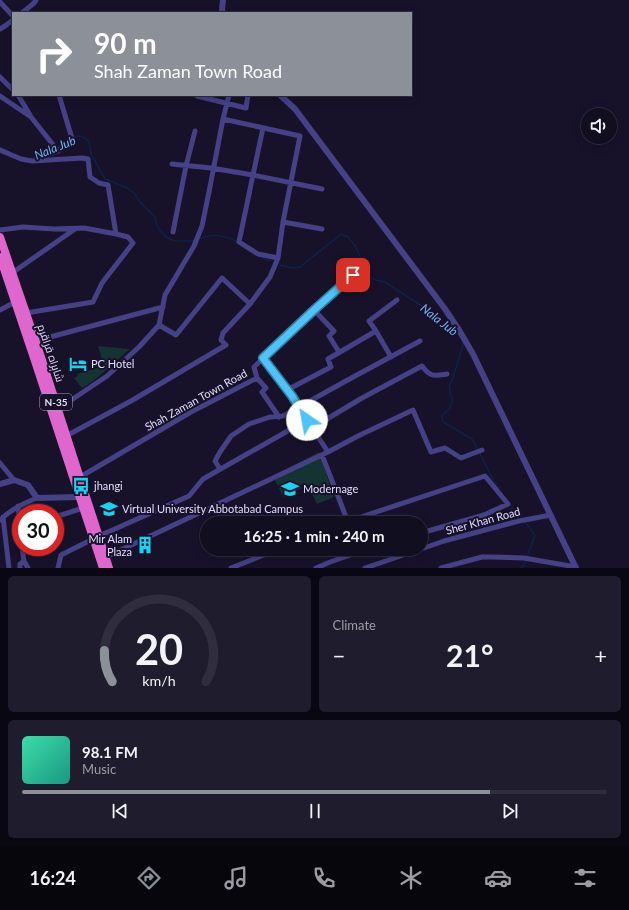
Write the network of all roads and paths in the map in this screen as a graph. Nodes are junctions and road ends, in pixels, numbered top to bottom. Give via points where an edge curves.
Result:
1 (36, 0) edge
2 (224, 0) edge
3 (0, 2) edge
4 (23, 12) edge
5 (223, 12) edge
6 (12, 15) edge
7 (12, 21) edge
8 (0, 29) edge
9 (0, 77) edge
10 (12, 89) edge
11 (0, 96) edge
12 (19, 96) edge
13 (59, 96) edge
14 (197, 96) dead end
15 (229, 96) edge
16 (248, 96) edge
17 (281, 96) edge
18 (227, 104) junction
19 (31, 117) junction
20 (223, 119) junction
21 (263, 128) junction
22 (194, 131) dead end
23 (0, 150) edge
24 (58, 151) junction
25 (32, 161) junction
26 (172, 164) dead end
27 (186, 166) junction
28 (213, 168) junction
29 (253, 175) junction
30 (291, 182) junction
31 (322, 189) dead end
32 (283, 222) junction
33 (76, 228) junction
34 (322, 229) dead end
35 (0, 230) edge
36 (172, 232) dead end
37 (116, 234) junction
38 (0, 237) edge
39 (0, 257) edge
40 (278, 258) junction
41 (5, 272) edge
42 (353, 275) dead end
43 (397, 300) dead end
44 (15, 302) junction
45 (250, 304) junction
46 (163, 307) junction
47 (0, 310) edge
48 (314, 310) junction
49 (26, 313) junction
50 (159, 325) junction
51 (376, 331) junction
52 (35, 341) junction
53 (420, 341) dead end
54 (339, 352) junction
55 (391, 357) junction
56 (263, 358) junction
57 (447, 374) dead end
58 (257, 378) junction
59 (287, 390) junction
60 (298, 407) junction
61 (58, 409) junction
62 (279, 417) junction
63 (307, 420) junction
64 (312, 428) junction
65 (66, 436) junction
66 (482, 450) dead end
67 (328, 452) junction
68 (322, 455) junction
69 (0, 463) edge
70 (220, 469) junction
71 (80, 477) junction
72 (14, 480) junction
73 (0, 484) edge
74 (79, 496) junction
75 (37, 498) junction
76 (23, 504) edge
77 (83, 508) junction
78 (12, 509) edge
79 (64, 514) edge
80 (551, 515) junction
81 (344, 516) edge
82 (364, 516) edge
83 (2, 518) edge
84 (428, 531) edge
85 (96, 537) junction
86 (99, 547) junction
87 (428, 547) edge
88 (23, 556) edge
89 (261, 556) edge
90 (348, 556) edge
91 (400, 556) edge
92 (106, 557) junction
93 (24, 561) junction
94 (248, 561) junction
95 (576, 567) edge
96 (9, 568) edge
97 (20, 568) edge
98 (28, 568) edge
99 (58, 568) edge
100 (103, 568) edge
101 (109, 568) edge
102 (231, 568) edge
103 (250, 568) edge
104 (316, 568) edge
105 (365, 568) edge
106 (441, 568) edge

1 - 4 street
2 - 5 street
3 - 6 street
7 - 8 street
9 - 10 street
11 - 19 street
12 - 19 street
13 - 24 street via 73,142
14 - 18 street
15 - 18 street
16 - 18 street via 246,108
17 - 80 street via 295,108 459,330
18 - 20 street
19 - 24 street
20 - 21 street
20 - 28 street
21 - 29 street
21 - 30 street via 300,136
22 - 27 street
23 - 25 street
24 - 25 street
25 - 37 street via 88,159 90,177 108,185
26 - 27 street
27 - 28 street
27 - 36 street
28 - 29 street
28 - 46 street via 202,226 165,295
29 - 30 street
29 - 40 street via 239,242 258,254
30 - 31 street
30 - 32 street
32 - 34 street
32 - 40 street
33 - 35 street via 23,227
33 - 37 street
33 - 41 street
37 - 49 street via 128,237 133,243 102,283 93,302
38 - 41 highway, شاہراہ قراقرم / N-35
39 - 41 highway, شاہراہ قراقرم / N-35
40 - 45 street via 264,286
41 - 44 highway, شاہراہ قراقرم / N-35
41 - 49 highway, شاہراہ قراقرم / N-35
42 - 48 street, Shah Zaman Town Road
43 - 51 street via 369,321
44 - 47 street
44 - 74 highway, شاہراہ قراقرم / N-35
45 - 50 street via 222,278 176,335
45 - 65 street via 222,333 221,340 226,345
46 - 50 street
46 - 52 street
48 - 54 street via 334,331 329,336
48 - 56 street, Shah Zaman Town Road
49 - 52 highway, شاہراہ قراقرم / N-35
50 - 61 street via 107,376
51 - 54 street
51 - 55 street
52 - 61 highway, شاہراہ قراقرم / N-35
53 - 55 street
54 - 59 street via 328,359 330,367
55 - 60 street
56 - 58 street, Shah Zaman Town Road via 254,367
56 - 59 street
57 - 64 street via 434,376 427,373 422,366
58 - 62 street via 266,388 262,392
58 - 71 street, Shah Zaman Town Road via 191,412
59 - 60 street
60 - 62 street
60 - 63 street
61 - 65 highway, شاہراہ قراقرم / N-35
62 - 70 street via 270,417 249,424 231,436 215,461
63 - 64 street
63 - 70 street
64 - 67 street
65 - 71 highway, شاہراہ قراقرم / N-35
66 - 67 street via 461,458 445,448 431,452 413,410
67 - 68 street
68 - 81 street
68 - 92 street
69 - 72 street
70 - 85 street via 203,479 189,496
71 - 85 highway, شاہراہ قراقرم / N-35
72 - 73 street
72 - 75 street via 28,485
74 - 75 street
74 - 77 highway, شاہراہ قراقرم / N-35
75 - 76 street
77 - 79 street
77 - 85 highway, شاہراہ قراقرم / N-35
78 - 83 street
80 - 87 street, Sher Khan Road via 519,521
80 - 95 street
82 - 84 street via 485,476 508,504
83 - 96 street
85 - 86 highway, شاہراہ قراقرم / N-35
85 - 99 street via 61,555
86 - 92 highway, شاہراہ قراقرم / N-35
86 - 100 highway, شاہراہ قراقرم / N-35
88 - 93 street
89 - 94 street
90 - 104 street
91 - 105 street, Sher Khan Road
92 - 101 highway, شاہراہ قراقرم / N-35
93 - 97 street
93 - 98 street
94 - 102 street
94 - 103 street
95 - 106 street via 492,556

